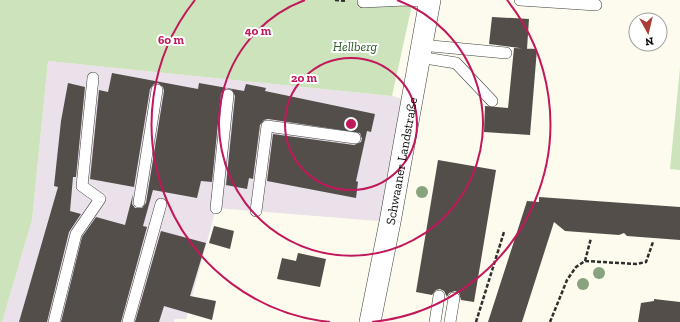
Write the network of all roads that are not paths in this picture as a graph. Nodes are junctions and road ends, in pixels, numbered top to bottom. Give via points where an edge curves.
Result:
1 (520, 0) edge
2 (429, 1) edge
3 (363, 2) dead end
4 (596, 4) dead end
5 (420, 51) junction
6 (506, 53) dead end
7 (93, 78) dead end
8 (157, 90) dead end
9 (228, 95) dead end
10 (492, 101) dead end
11 (355, 138) dead end
12 (139, 202) dead end
13 (161, 204) dead end
14 (216, 208) dead end
15 (256, 211) dead end
16 (440, 296) dead end
17 (454, 298) dead end
18 (54, 322) edge
19 (128, 322) edge
20 (370, 322) edge
21 (434, 322) edge
22 (450, 322) edge

1 - 4 lane
2 - 3 lane
2 - 5 street, Schwaaner Landstraße
5 - 6 lane
5 - 10 lane via 456,63
5 - 20 street, Schwaaner Landstraße
7 - 18 lane via 82,186 100,198 76,234
8 - 12 lane
9 - 14 lane
11 - 15 lane via 267,126
13 - 19 lane
16 - 21 lane
17 - 22 lane

